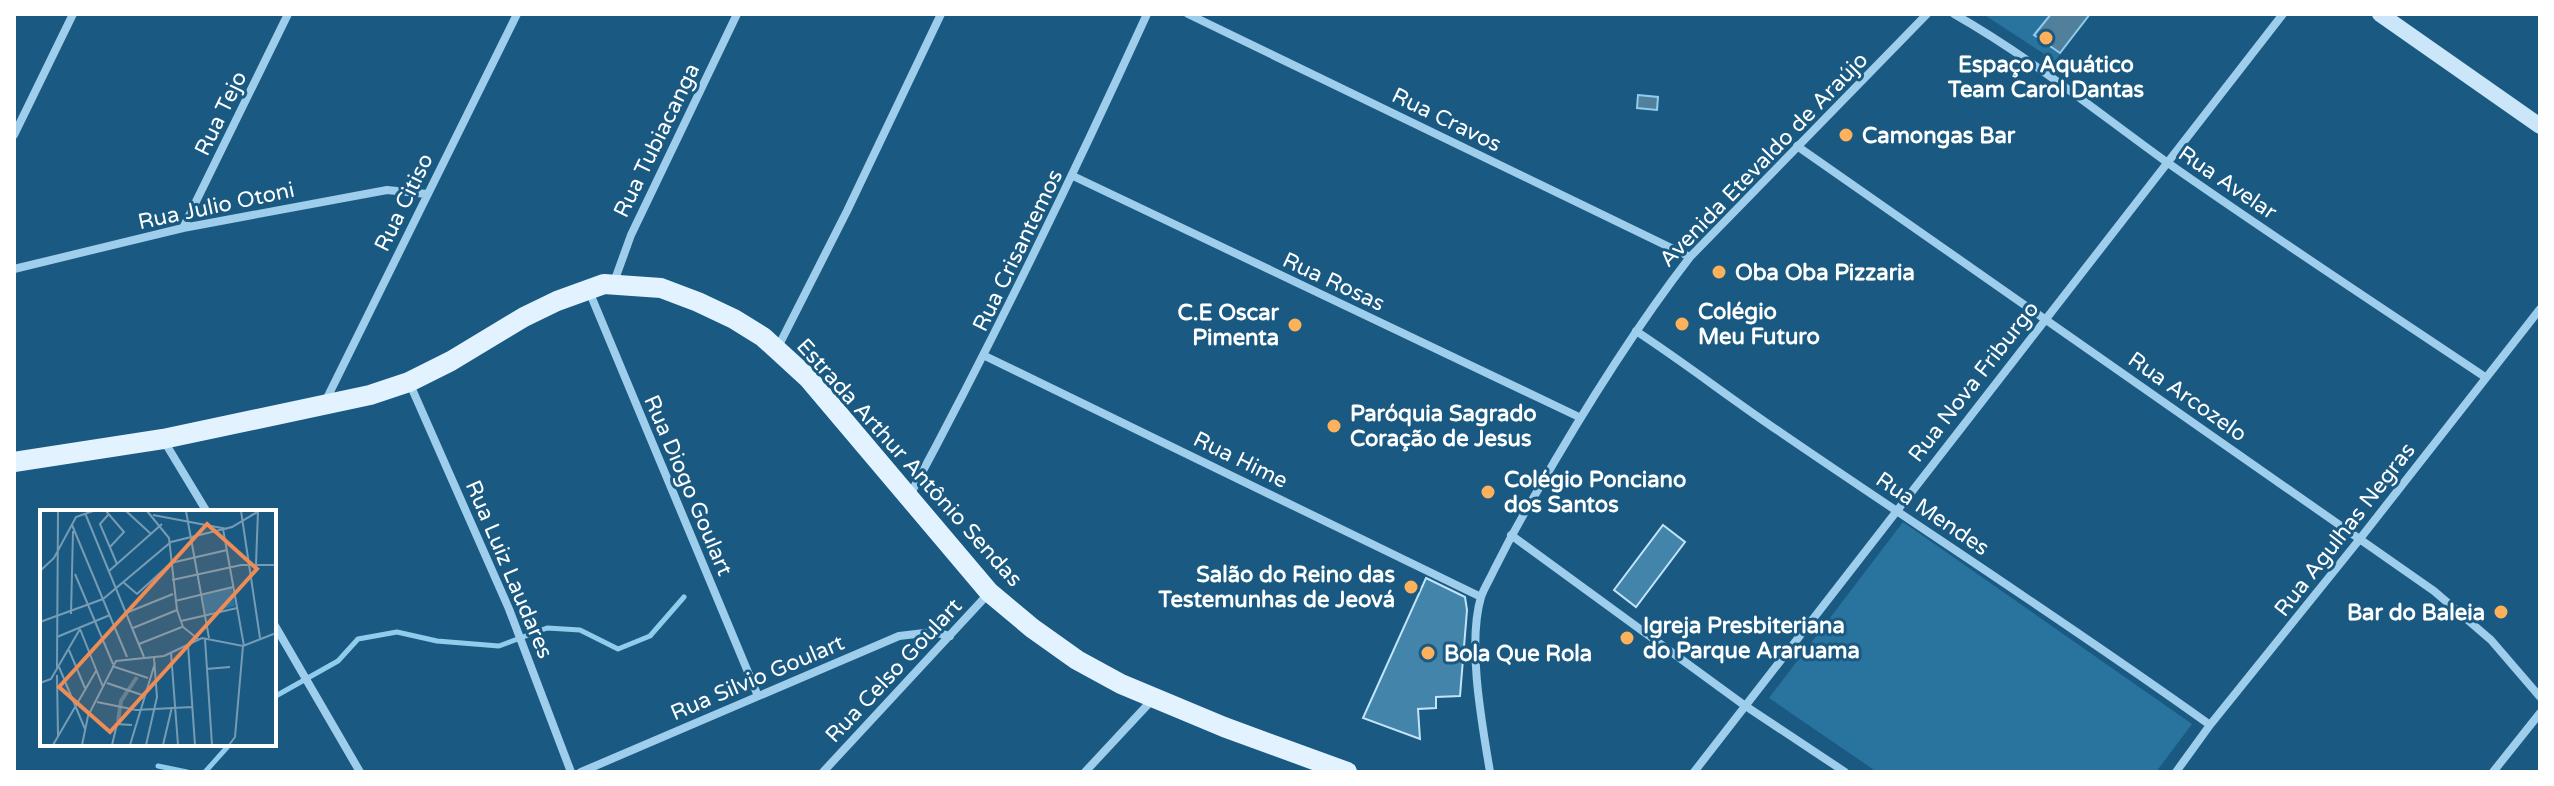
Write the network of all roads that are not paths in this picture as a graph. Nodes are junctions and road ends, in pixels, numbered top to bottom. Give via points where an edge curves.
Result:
1 (73, 14) edge
2 (288, 14) edge
3 (517, 14) edge
4 (737, 14) edge
5 (941, 14) edge
6 (1147, 14) edge
7 (1188, 14) edge
8 (1927, 14) edge
9 (1954, 14) edge
10 (2283, 14) edge
11 (2380, 14) edge
12 (2540, 126) edge
13 (14, 135) edge
14 (1797, 146) junction
15 (2166, 161) junction
16 (1073, 176) junction
17 (427, 194) junction
18 (183, 228) junction
19 (1690, 257) junction
20 (14, 269) edge
21 (614, 283) junction
22 (587, 288) junction
23 (2540, 309) edge
24 (2046, 318) junction
25 (1636, 331) junction
26 (777, 350) junction
27 (985, 356) junction
28 (2485, 377) junction
29 (409, 382) junction
30 (323, 407) junction
31 (1579, 417) junction
32 (163, 439) junction
33 (14, 462) edge
34 (909, 496) junction
35 (1896, 509) junction
36 (206, 510) edge
37 (1511, 535) junction
38 (2359, 540) junction
39 (989, 592) junction
40 (1481, 597) junction
41 (276, 627) edge
42 (950, 636) junction
43 (758, 696) junction
44 (2540, 697) edge
45 (1154, 698) junction
46 (1744, 705) junction
47 (2540, 713) edge
48 (2210, 725) junction
49 (360, 772) edge
50 (571, 772) edge
51 (581, 772) edge
52 (823, 772) edge
53 (1085, 772) edge
54 (1347, 772) edge
55 (1490, 772) edge
56 (1694, 772) edge
57 (1845, 772) edge
58 (2176, 772) edge
59 (2493, 772) edge

1 - 13 street
2 - 18 street, Rua Tejo
3 - 17 street, Rua Citiso
4 - 21 street, Rua Tubiacanga via 631,235
5 - 26 street
6 - 16 street, Rua Crisantemos
7 - 19 street, Rua Cravos
8 - 14 street, Avenida Etevaldo de Araújo
9 - 15 street, Rua Avelar via 2070,88
10 - 15 street, Rua Nova Friburgo
11 - 12 street
14 - 19 street, Avenida Etevaldo de Araújo
14 - 24 street, Rua Arcozelo
15 - 24 street, Rua Nova Friburgo
15 - 28 street, Rua Avelar
16 - 27 street, Rua Crisantemos
16 - 31 street, Rua Rosas
17 - 18 street, Rua Julio Otoni via 387,190
17 - 30 street, Rua Citiso
18 - 20 street, Rua Julio Otoni
19 - 25 street, Avenida Etevaldo de Araújo
21 - 22 main road, Estrada Arthur Antônio Sendas
21 - 26 main road, Estrada Arthur Antônio Sendas via 661,288 698,302 734,319
22 - 29 main road, Estrada Arthur Antônio Sendas
22 - 43 street, Rua Diogo Goulart
23 - 28 street, Rua Agulhas Negras
24 - 35 street, Rua Nova Friburgo
24 - 38 street, Rua Arcozelo
25 - 31 street, Avenida Etevaldo de Araújo
25 - 35 street, Rua Mendes
26 - 34 main road, Estrada Arthur Antônio Sendas via 808,378
27 - 34 street, Rua Crisantemos
27 - 40 street, Rua Hime
28 - 38 street, Rua Agulhas Negras
29 - 30 main road, Estrada Arthur Antônio Sendas
29 - 50 street, Rua Luiz Laudares via 509,609
30 - 32 main road, Estrada Arthur Antônio Sendas
31 - 37 street, Avenida Etevaldo de Araújo
32 - 33 main road, Estrada Arthur Antônio Sendas
32 - 36 street
34 - 39 main road, Estrada Arthur Antônio Sendas
35 - 46 street, Rua Nova Friburgo
35 - 48 street, Rua Mendes
37 - 40 street, Avenida Etevaldo de Araújo
37 - 46 street
38 - 44 street, Rua Arcozelo via 2464,616
38 - 48 street, Rua Agulhas Negras
39 - 42 street, Rua Celso Goulart
39 - 45 main road, Estrada Arthur Antônio Sendas via 1077,660
40 - 55 street, Avenida Etevaldo de Araújo via 1477,660
41 - 49 street
42 - 43 street, Rua Silvio Goulart via 899,636
42 - 52 street, Rua Celso Goulart
43 - 51 street, Rua Silvio Goulart
45 - 53 street
45 - 54 main road, Estrada Arthur Antônio Sendas
46 - 56 street, Rua Nova Friburgo
46 - 57 street
47 - 59 street
48 - 58 street, Rua Agulhas Negras

